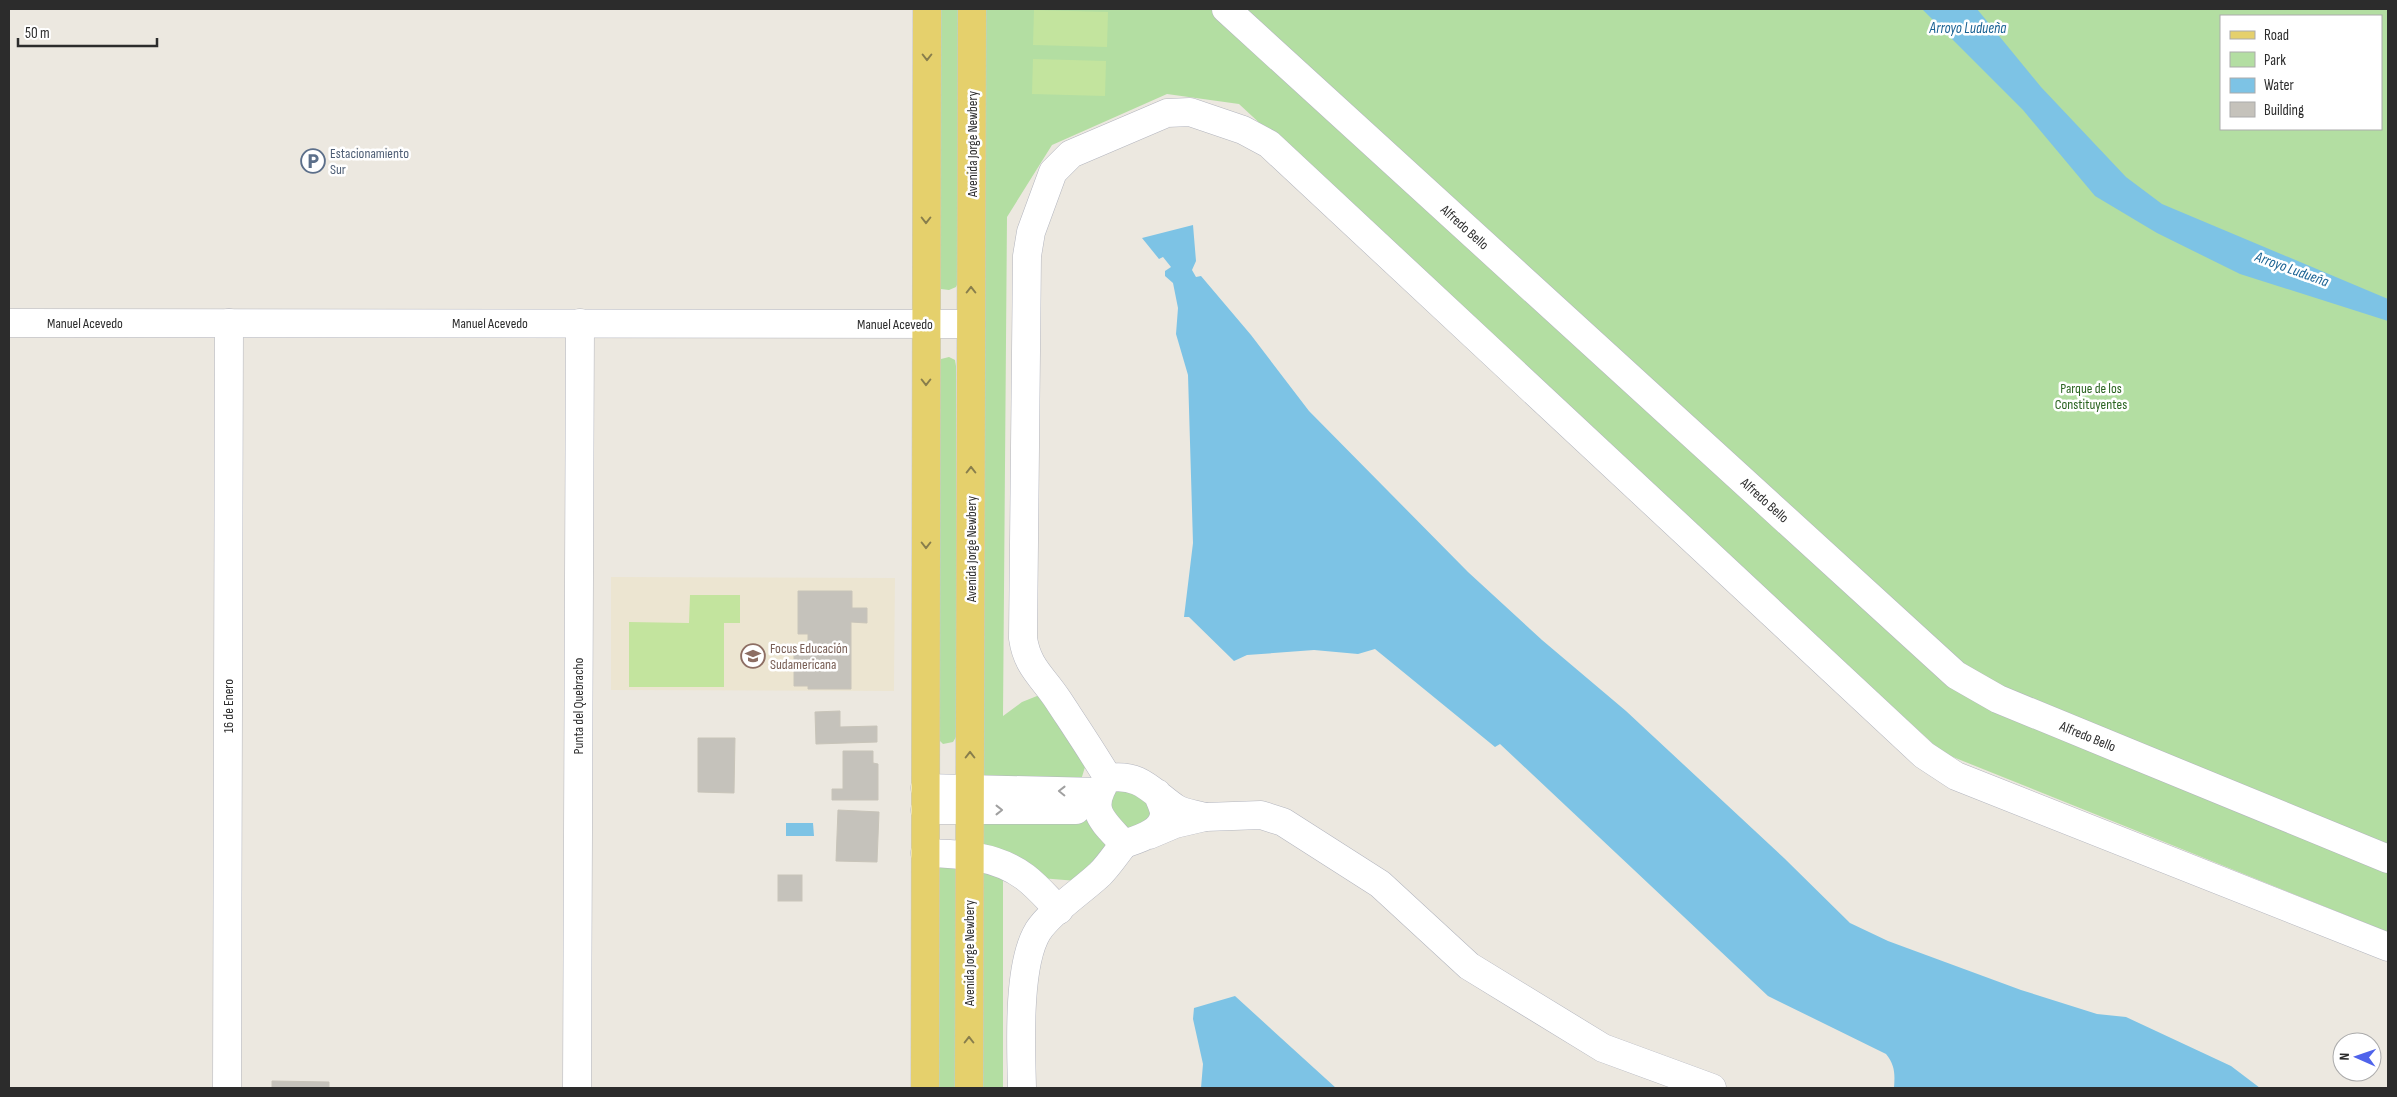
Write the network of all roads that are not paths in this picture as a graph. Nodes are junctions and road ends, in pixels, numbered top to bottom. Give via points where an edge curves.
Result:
1 (927, 9) edge
2 (972, 9) edge
3 (1226, 9) edge
4 (9, 323) edge
5 (229, 323) junction
6 (580, 323) junction
7 (926, 324) junction
8 (971, 324) junction
9 (1101, 793) junction
10 (1157, 793) junction
11 (925, 799) junction
12 (969, 800) junction
13 (1205, 817) junction
14 (1149, 835) junction
15 (1124, 844) junction
16 (925, 853) junction
17 (969, 854) junction
18 (2388, 859) edge
19 (1059, 910) junction
20 (2388, 947) edge
21 (227, 1088) edge
22 (577, 1088) edge
23 (925, 1088) edge
24 (969, 1088) edge
25 (1022, 1088) edge
26 (1712, 1088) edge

1 -> 7 main road
8 -> 2 main road, Avenida Jorge Newbery
3 - 18 street, Alfredo Bello via 1956,674 1998,699
4 - 5 street, Manuel Acevedo
5 - 6 street, Manuel Acevedo
5 - 21 street, 16 de Enero
6 - 7 street, Manuel Acevedo
6 - 22 street, Punta del Quebracho
7 - 8 street, Manuel Acevedo
7 -> 11 main road
12 -> 8 main road, Avenida Jorge Newbery
9 - 10 street via 1121,776 1138,780
9 - 12 street
9 - 15 street via 1105,824
9 - 20 street via 1056,697 1032,667 1023,638 1027,256 1031,232 1053,172 1071,154 1168,113 1190,112 1243,130 1269,144 1924,755 1956,776
10 - 13 street via 1176,808
10 - 14 street via 1164,812 1161,824
11 - 12 street
11 - 16 main road
12 - 17 main road, Avenida Jorge Newbery
13 - 14 street via 1175,824
13 - 26 street via 1261,815 1283,822 1380,884 1477,971 1603,1048
14 - 15 street
15 - 19 street via 1101,873
16 - 17 street
16 - 23 main road
17 - 19 street via 1003,865 1025,877
24 -> 17 main road, Avenida Jorge Newbery
19 - 25 street via 1038,930 1029,953 1021,1036

